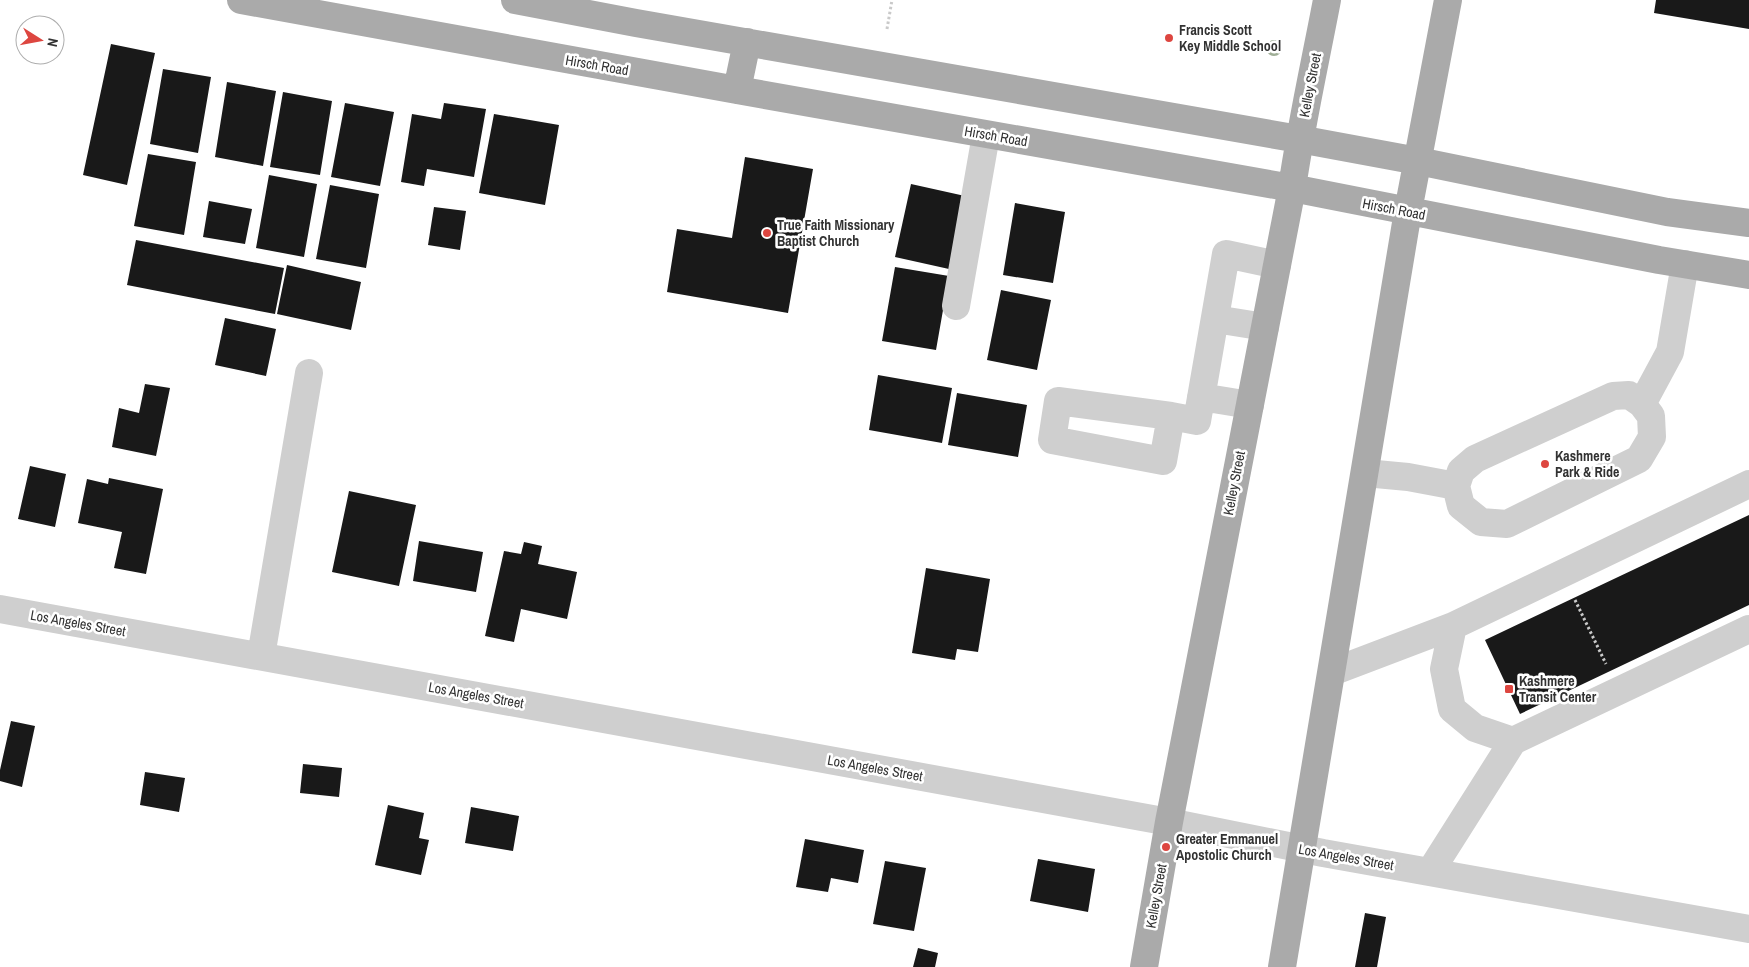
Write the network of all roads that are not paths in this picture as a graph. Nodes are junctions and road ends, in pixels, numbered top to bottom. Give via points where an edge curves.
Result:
1 (242, 0) edge
2 (515, 0) edge
3 (1327, 0) edge
4 (1448, 0) edge
5 (747, 42) junction
6 (737, 90) junction
7 (986, 134) junction
8 (1299, 139) junction
9 (1418, 161) junction
10 (1292, 188) junction
11 (1408, 212) junction
12 (1749, 223) edge
13 (1685, 264) junction
14 (1277, 265) junction
15 (1749, 275) edge
16 (956, 306) dead end
17 (1215, 319) junction
18 (1265, 327) junction
19 (309, 373) dead end
20 (1201, 397) junction
21 (1642, 404) junction
22 (1250, 405) junction
23 (1172, 416) dead end
24 (1365, 473) junction
25 (1749, 484) edge
26 (1456, 486) junction
27 (0, 609) edge
28 (1453, 626) junction
29 (1749, 629) edge
30 (261, 656) junction
31 (1332, 672) junction
32 (1513, 740) junction
33 (1169, 822) junction
34 (1302, 849) junction
35 (1430, 872) junction
36 (1749, 929) edge
37 (1144, 967) edge
38 (1282, 967) edge

1 - 6 main road, Hirsch Road
2 - 5 main road
3 - 8 main road, Kelley Street
4 - 9 main road
5 - 6 main road
5 - 8 main road
6 - 7 main road, Hirsch Road
7 - 10 main road, Hirsch Road
7 - 16 street
8 - 9 main road
8 - 10 main road, Kelley Street
9 - 11 main road
9 - 12 main road via 1667,212
10 - 11 main road, Hirsch Road
10 - 14 main road, Kelley Street
11 - 13 main road, Hirsch Road
11 - 24 main road
13 - 15 main road, Hirsch Road
13 - 21 street via 1670,352
14 - 17 street via 1226,254
14 - 18 main road, Kelley Street
17 - 18 street
17 - 20 street
18 - 22 main road, Kelley Street
19 - 30 street
20 - 22 street
20 - 23 street via 1197,421
21 - 26 street via 1629,395 1613,396 1475,459 1461,471
21 - 26 street via 1651,416 1652,437 1640,459 1507,524 1481,522 1461,506
22 - 33 main road, Kelley Street
24 - 26 street
24 - 31 main road
25 - 28 street
27 - 30 street, Los Angeles Street
28 - 31 street
28 - 32 street via 1444,669 1452,709 1475,728
29 - 32 street
30 - 33 street, Los Angeles Street
31 - 34 main road
32 - 35 street
33 - 34 street, Los Angeles Street
33 - 37 main road, Kelley Street
34 - 35 street, Los Angeles Street
34 - 38 main road
35 - 36 street, Los Angeles Street

